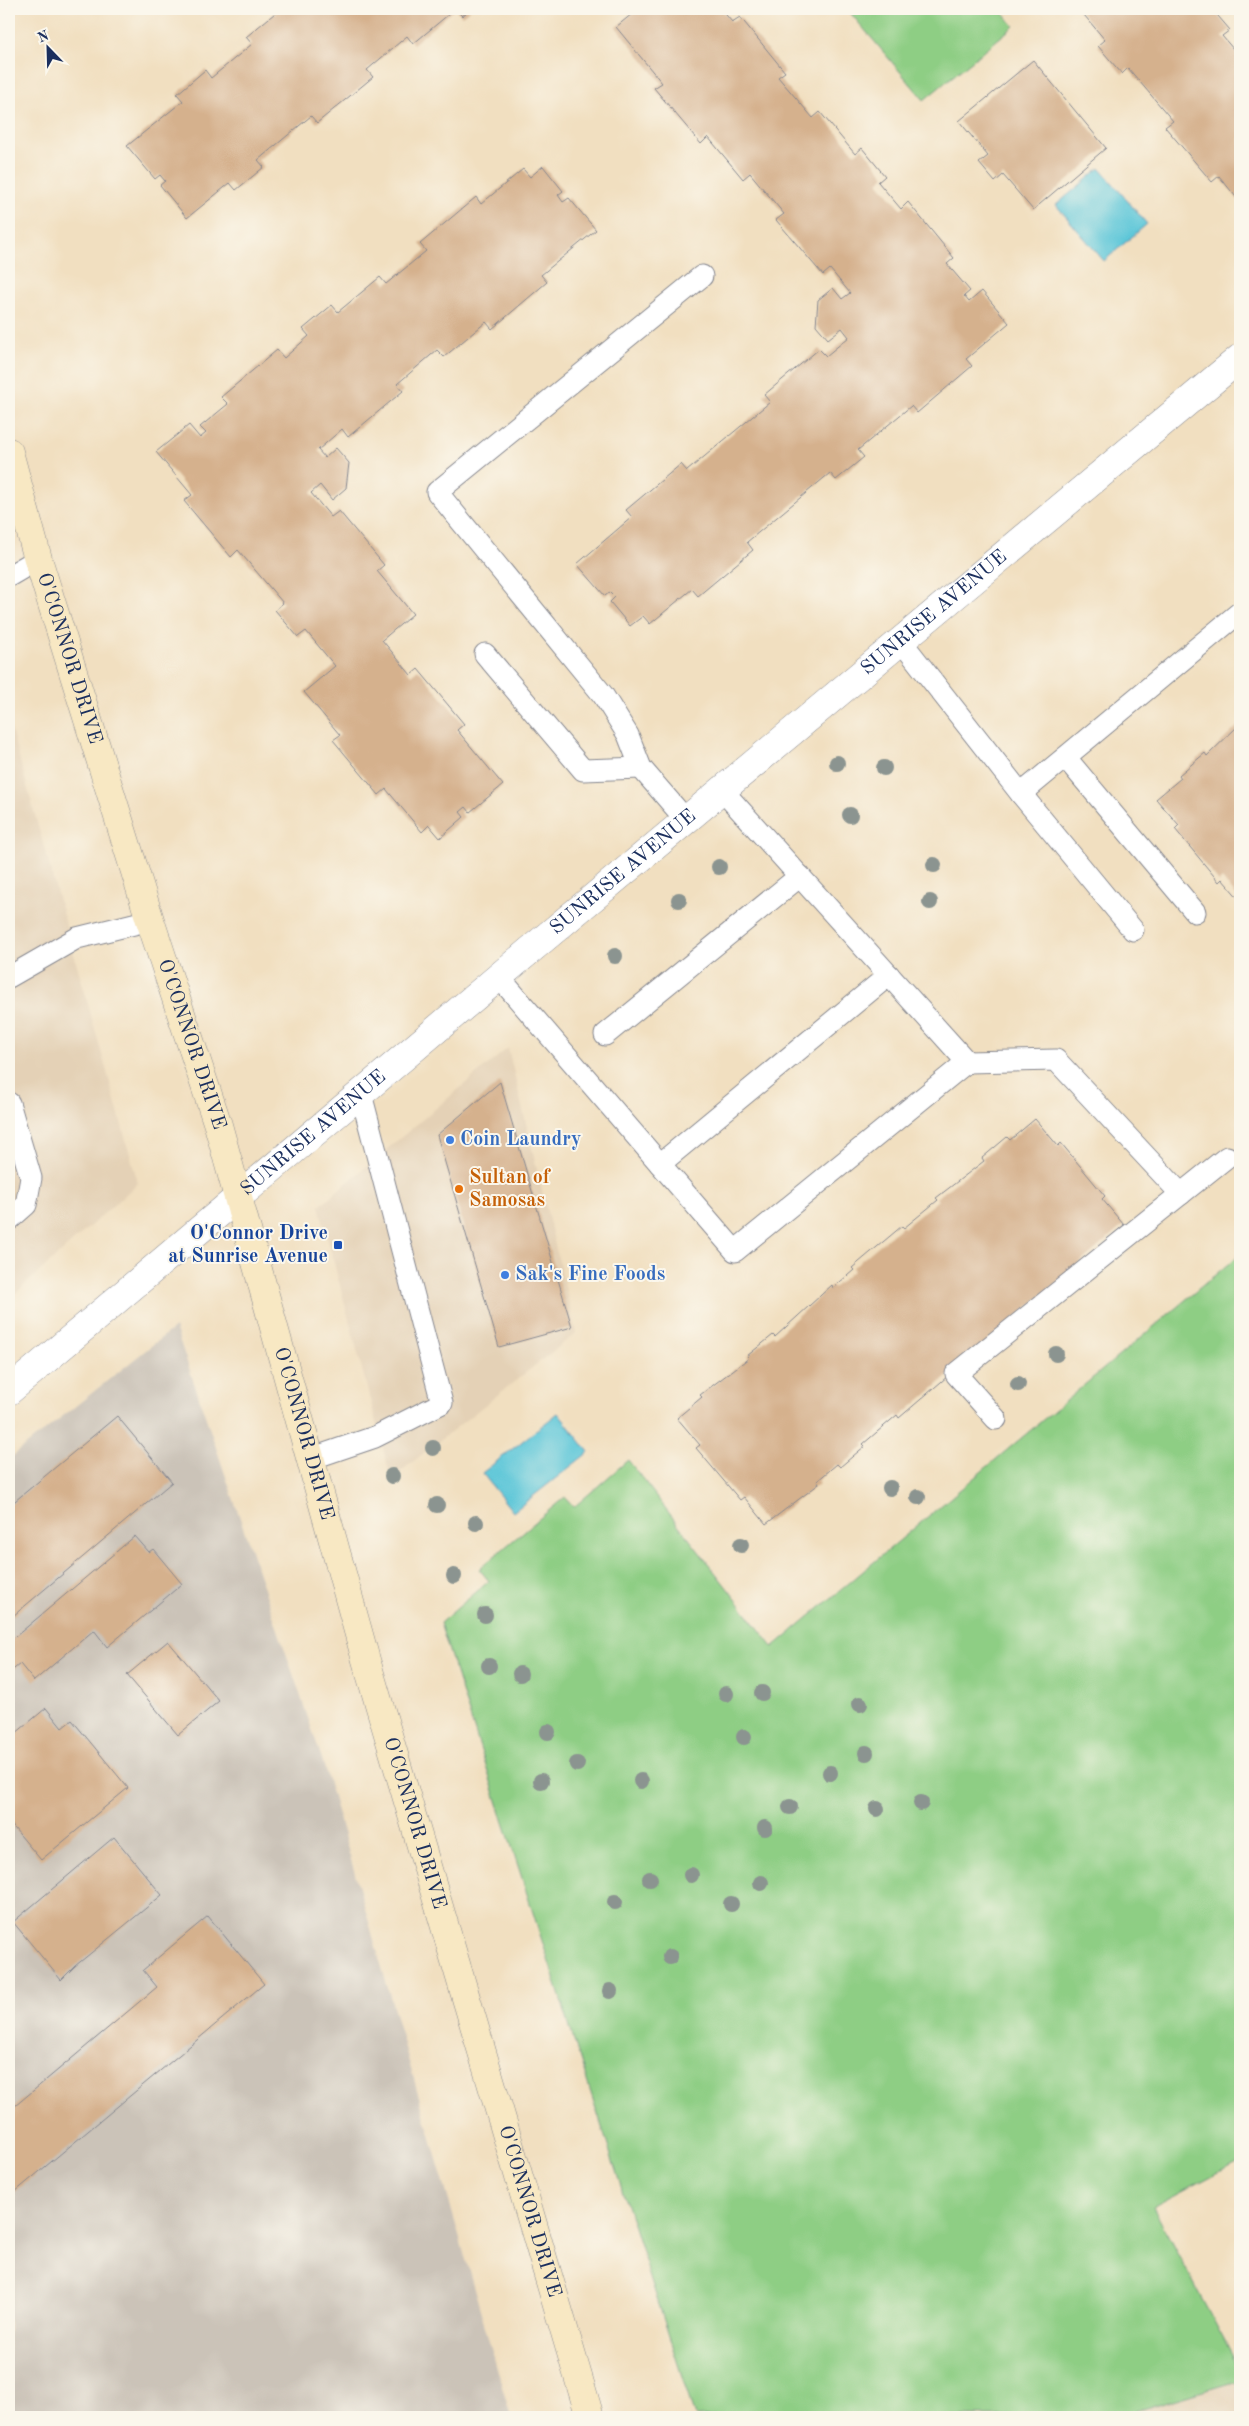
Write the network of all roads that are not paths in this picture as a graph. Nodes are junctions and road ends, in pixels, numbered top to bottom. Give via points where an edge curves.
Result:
1 (702, 276) dead end
2 (1239, 362) edge
3 (9, 452) edge
4 (38, 559) junction
5 (9, 576) edge
6 (1240, 612) edge
7 (901, 641) junction
8 (486, 654) dead end
9 (1066, 758) junction
10 (641, 768) junction
11 (722, 790) junction
12 (1021, 794) junction
13 (686, 820) junction
14 (800, 876) junction
15 (1195, 912) dead end
16 (150, 920) junction
17 (1133, 930) dead end
18 (889, 975) junction
19 (9, 977) edge
20 (499, 977) junction
21 (605, 1035) dead end
22 (967, 1062) junction
23 (360, 1094) junction
24 (9, 1103) edge
25 (1227, 1157) dead end
26 (660, 1164) junction
27 (1181, 1194) junction
28 (238, 1198) junction
29 (9, 1220) edge
30 (9, 1391) edge
31 (996, 1419) dead end
32 (310, 1459) junction
33 (590, 2417) edge

1 - 10 lane via 437,492 603,695 628,735
2 - 7 street, SUNRISE AVENUE
3 - 4 main road, O'CONNOR DRIVE
4 - 5 lane
4 - 16 main road, O'CONNOR DRIVE
6 - 9 lane
7 - 11 street, SUNRISE AVENUE
7 - 12 lane
8 - 10 lane via 583,770
9 - 12 lane
9 - 15 lane
10 - 13 lane
11 - 13 street, SUNRISE AVENUE
11 - 14 lane
12 - 17 lane
13 - 20 street, SUNRISE AVENUE
14 - 18 lane
14 - 21 lane
16 - 19 lane via 77,938
16 - 28 main road, O'CONNOR DRIVE via 218,1125
18 - 22 lane
18 - 26 lane
20 - 23 street, SUNRISE AVENUE
20 - 26 lane
22 - 26 lane via 735,1250
22 - 27 lane via 1056,1060
23 - 28 street, SUNRISE AVENUE
23 - 32 lane via 442,1403 375,1437
24 - 29 lane via 31,1178 26,1205
25 - 27 lane
27 - 31 lane via 956,1374
28 - 30 street, SUNRISE AVENUE
28 - 32 main road, O'CONNOR DRIVE
32 - 33 main road, O'CONNOR DRIVE via 366,1660

